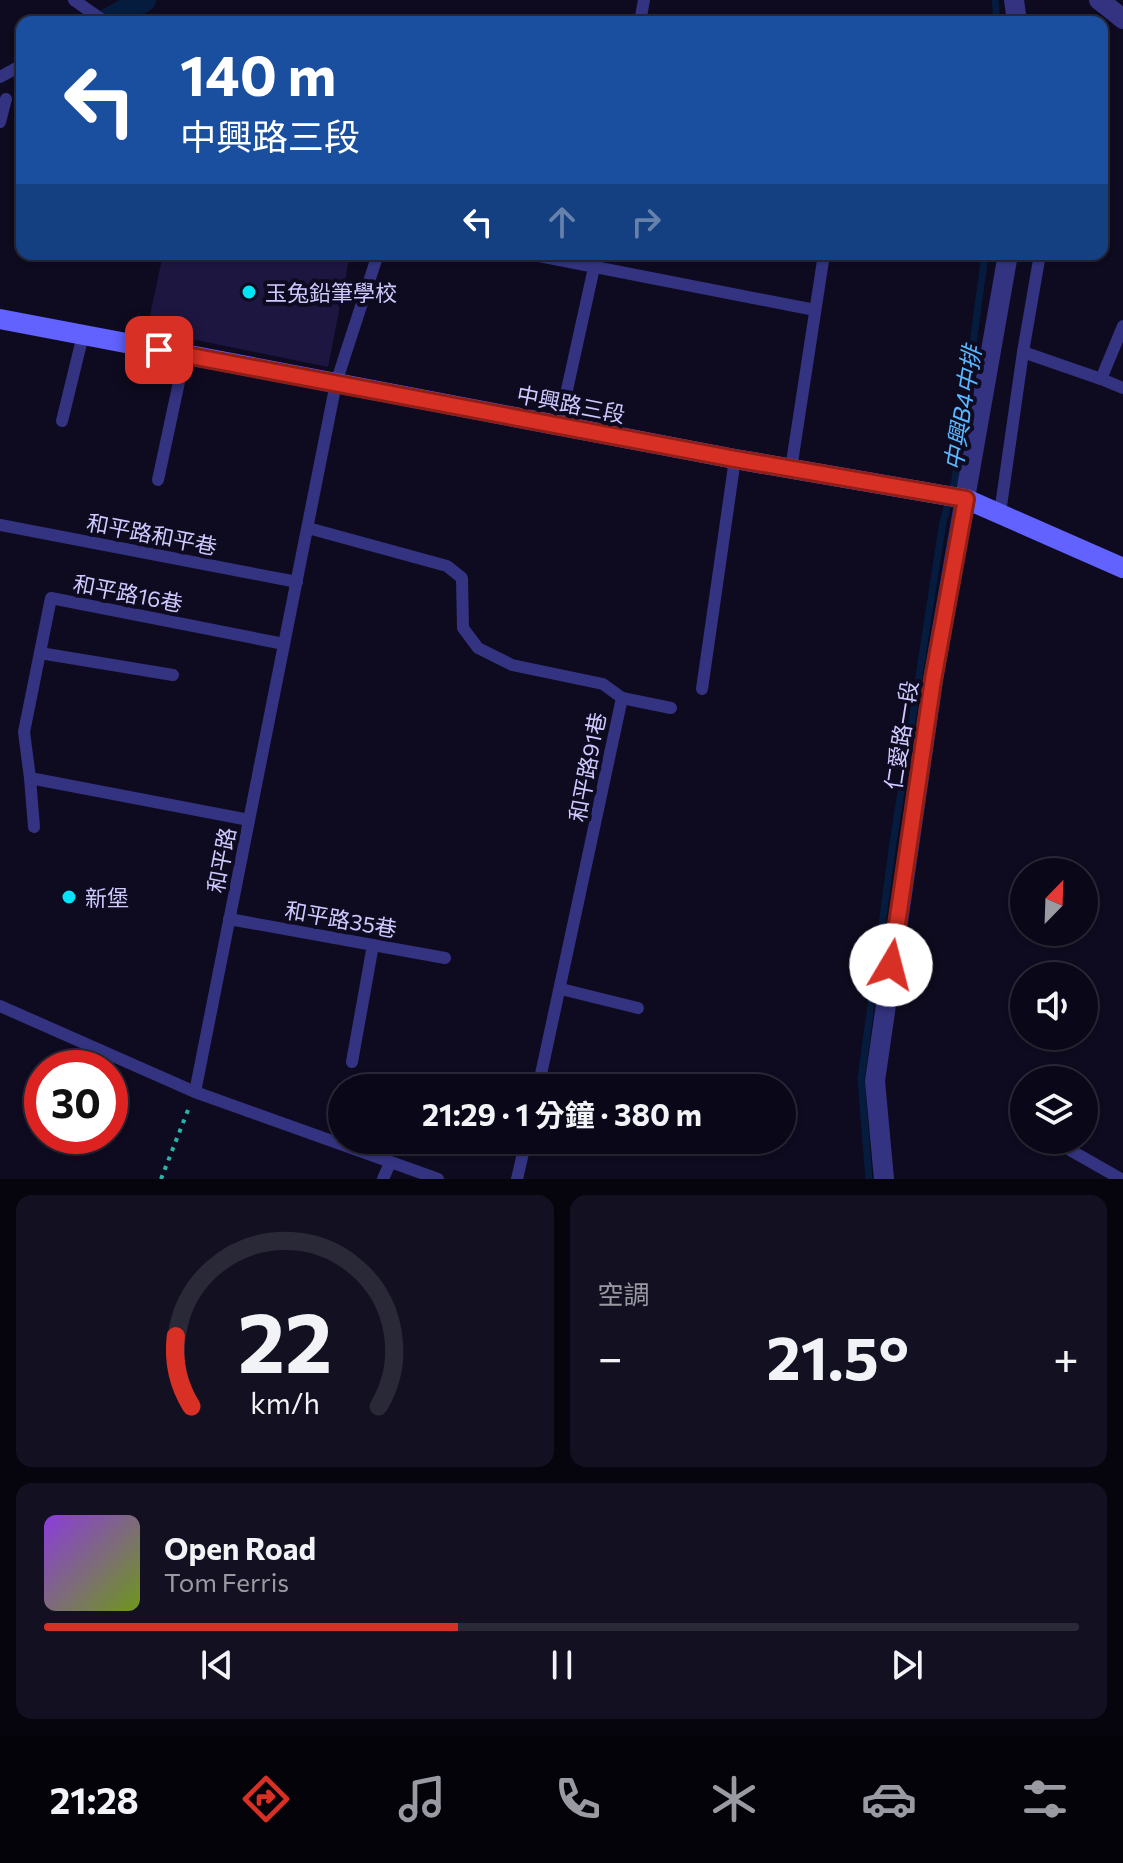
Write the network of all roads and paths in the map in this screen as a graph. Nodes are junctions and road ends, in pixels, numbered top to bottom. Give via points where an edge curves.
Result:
1 (74, 0) edge
2 (1099, 0) edge
3 (97, 16) edge
4 (1123, 19) edge
5 (6, 99) dead end
6 (0, 122) edge
7 (376, 260) edge
8 (595, 260) edge
9 (823, 260) edge
10 (1007, 260) edge
11 (1039, 260) edge
12 (815, 310) junction
13 (0, 319) edge
14 (1123, 326) edge
15 (83, 335) junction
16 (1023, 352) junction
17 (185, 354) junction
18 (1101, 379) junction
19 (336, 383) junction
20 (1123, 388) edge
21 (62, 421) dead end
22 (559, 426) junction
23 (735, 459) junction
24 (791, 469) junction
25 (158, 480) dead end
26 (966, 499) junction
27 (1000, 513) junction
28 (0, 525) edge
29 (308, 528) junction
30 (1123, 568) edge
31 (297, 582) junction
32 (284, 644) junction
33 (40, 653) junction
34 (173, 675) dead end
35 (702, 689) dead end
36 (622, 698) junction
37 (671, 708) dead end
38 (30, 778) junction
39 (249, 820) junction
40 (34, 827) dead end
41 (229, 919) junction
42 (373, 945) junction
43 (445, 958) dead end
44 (561, 989) junction
45 (0, 1006) edge
46 (638, 1008) dead end
47 (352, 1062) dead end
48 (541, 1074) edge
49 (195, 1092) junction
50 (523, 1154) edge
51 (1077, 1154) edge
52 (390, 1163) junction
53 (161, 1179) edge
54 (383, 1179) edge
55 (438, 1179) edge
56 (517, 1179) edge
57 (884, 1179) edge
58 (1121, 1179) edge

1 - 3 lane
2 - 4 street
5 - 6 lane
7 - 19 lane, 和平路
8 - 12 lane
8 - 22 lane
9 - 12 lane
10 - 26 street, 仁愛路一段
11 - 16 lane
12 - 24 lane
13 - 15 street, 中興路三段
14 - 18 lane
15 - 17 street, 中興路三段
15 - 21 lane
16 - 18 lane
16 - 27 lane
17 - 19 street, 中興路三段
17 - 25 lane
18 - 20 lane
19 - 22 street, 中興路三段
19 - 29 lane, 和平路
22 - 23 street, 中興路三段
23 - 24 street, 中興路三段
23 - 35 lane
24 - 26 street, 中興路三段
26 - 27 street, 中興路三段
26 - 57 street, 仁愛路一段 via 933,680 875,1081
27 - 30 street, 中興路三段
28 - 31 lane, 和平路和平巷
29 - 31 lane, 和平路
29 - 36 lane, 和平路91巷 via 447,566 462,578 463,628 478,648 512,665 603,684
31 - 32 lane, 和平路
32 - 33 lane, 和平路16巷 via 51,598
32 - 39 lane, 和平路
33 - 34 lane
33 - 38 lane, 和平路16巷 via 24,732
36 - 37 lane
36 - 44 lane, 和平路91巷
38 - 39 lane
38 - 40 lane, 和平路16巷
39 - 41 lane, 和平路
41 - 42 lane, 和平路35巷
41 - 49 lane, 和平路
42 - 43 lane, 和平路35巷
42 - 47 lane
44 - 46 lane
44 - 48 lane, 和平路91巷
45 - 49 lane
49 - 52 lane
49 - 53 path
50 - 56 lane
51 - 58 lane
52 - 54 lane
52 - 55 lane

